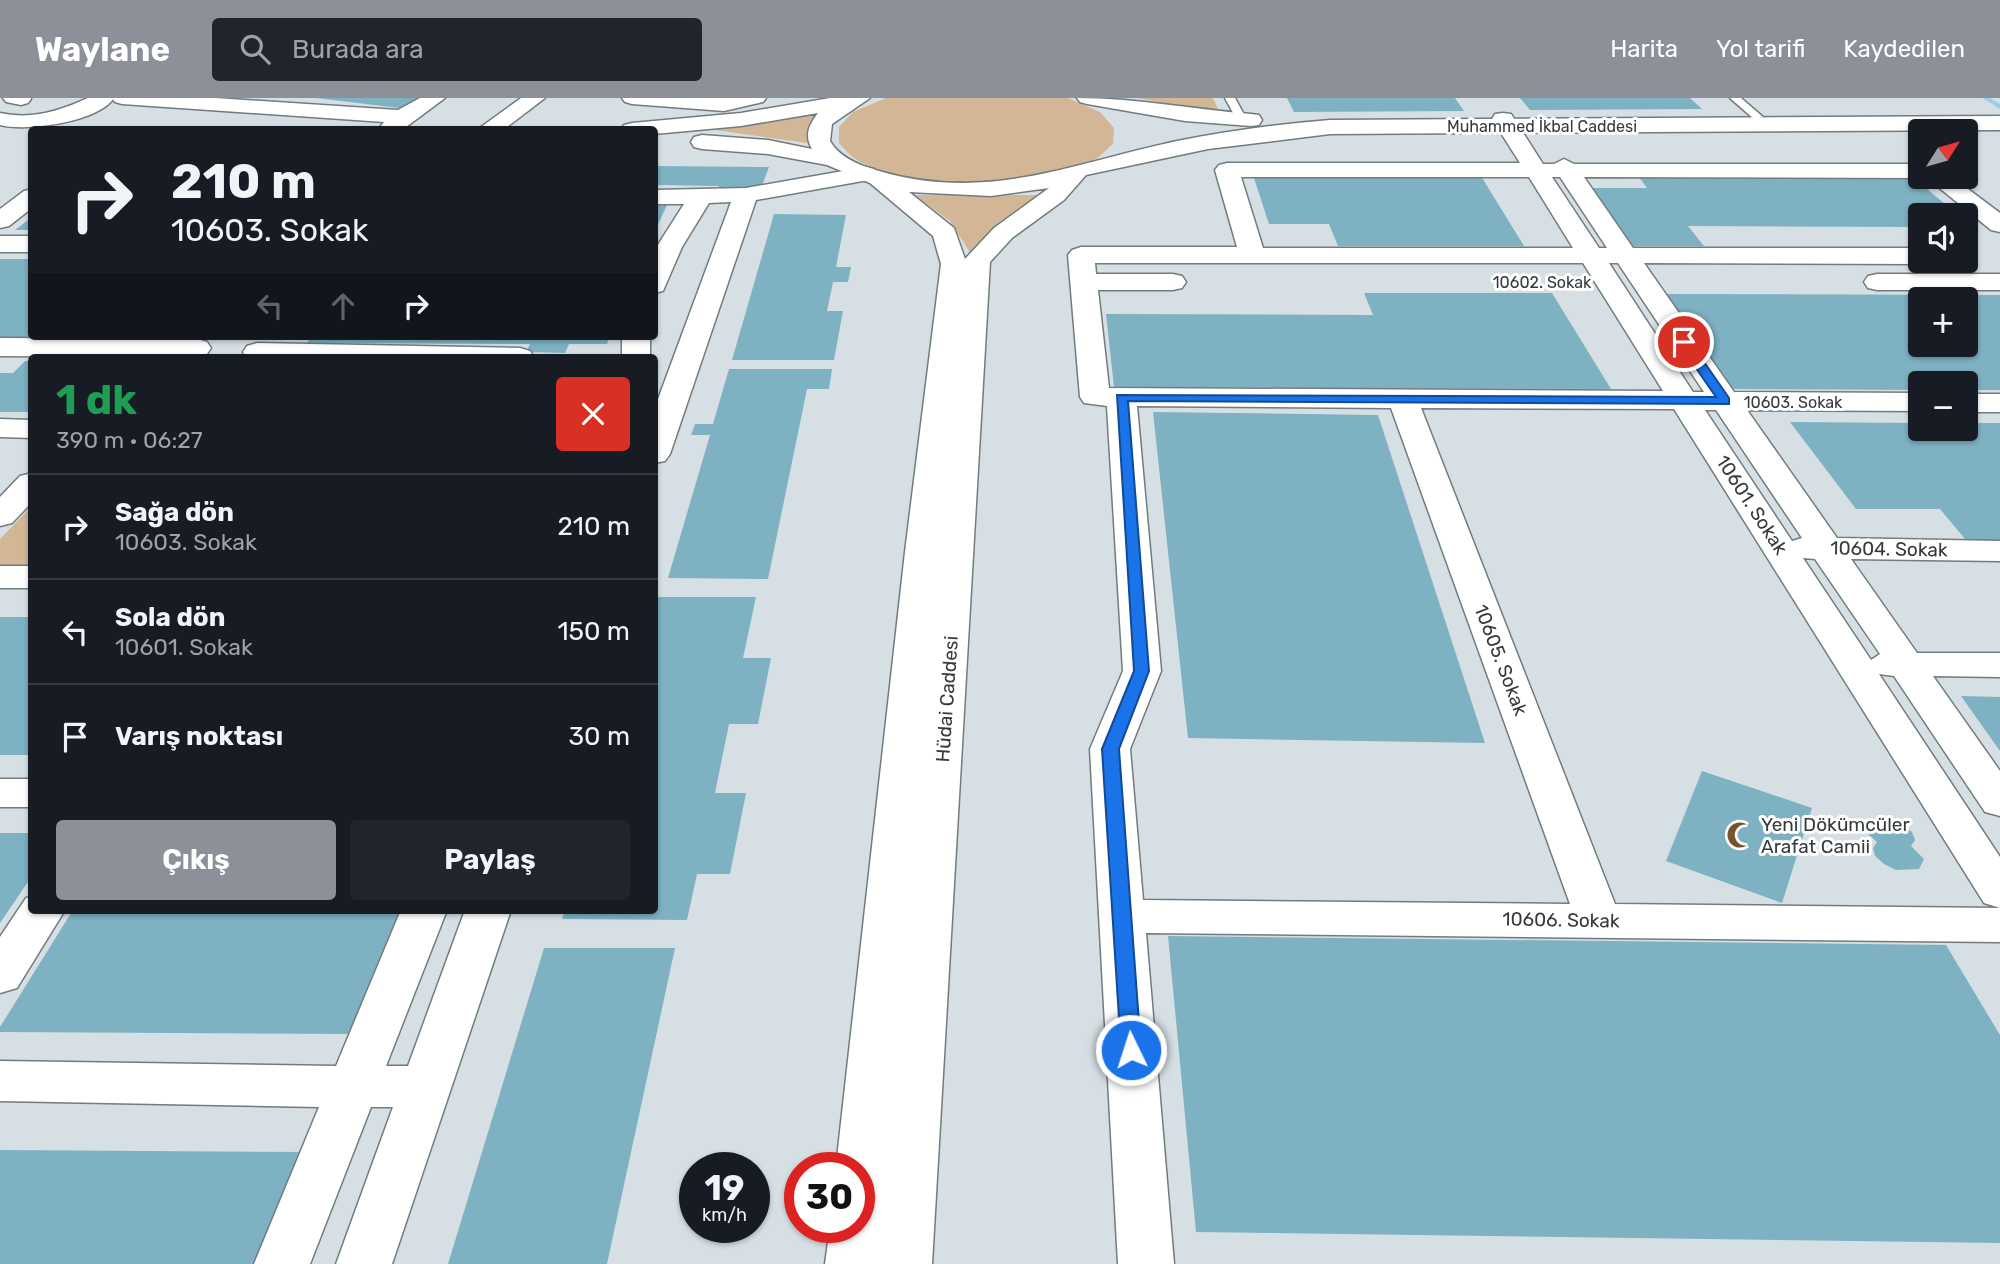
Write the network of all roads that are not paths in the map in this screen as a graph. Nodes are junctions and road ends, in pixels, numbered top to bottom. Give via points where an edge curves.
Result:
1 (13, 98) edge
2 (22, 98) edge
3 (122, 98) edge
4 (435, 98) edge
5 (535, 98) edge
6 (632, 98) edge
7 (755, 98) edge
8 (858, 98) edge
9 (1086, 98) edge
10 (1230, 98) edge
11 (1735, 98) edge
12 (265, 103) edge
13 (107, 105) edge
14 (0, 107) edge
15 (1758, 117) junction
16 (0, 119) edge
17 (1242, 120) junction
18 (1987, 120) edge
19 (1520, 122) junction
20 (396, 123) edge
21 (494, 126) edge
22 (658, 128) edge
23 (0, 134) edge
24 (28, 134) edge
25 (658, 142) edge
26 (835, 160) junction
27 (1551, 170) junction
28 (1908, 171) edge
29 (1079, 172) junction
30 (872, 176) junction
31 (1954, 189) edge
32 (746, 195) junction
33 (658, 197) edge
34 (700, 198) junction
35 (28, 199) edge
36 (0, 220) edge
37 (2000, 225) edge
38 (0, 244) edge
39 (28, 244) edge
40 (662, 247) edge
41 (1252, 255) junction
42 (1908, 256) edge
43 (658, 266) edge
44 (1082, 268) junction
45 (1601, 269) junction
46 (1194, 282) dead end
47 (1849, 282) dead end
48 (2000, 282) edge
49 (278, 340) edge
50 (0, 347) edge
51 (197, 347) edge
52 (255, 354) edge
53 (1121, 397) junction
54 (1403, 399) junction
55 (1685, 401) junction
56 (1725, 401) junction
57 (1908, 402) edge
58 (1978, 403) edge
59 (2000, 403) edge
60 (0, 428) edge
61 (28, 429) edge
62 (658, 443) edge
63 (28, 487) edge
64 (0, 516) edge
65 (1779, 547) junction
66 (1826, 548) junction
67 (2000, 551) edge
68 (0, 577) edge
69 (28, 578) edge
70 (1854, 664) junction
71 (1906, 664) junction
72 (2000, 665) edge
73 (0, 793) edge
74 (28, 793) edge
75 (2000, 802) edge
76 (2000, 892) edge
77 (39, 914) edge
78 (422, 914) edge
79 (487, 914) edge
80 (1122, 916) junction
81 (1599, 921) junction
82 (2000, 925) edge
83 (0, 975) edge
84 (0, 1081) edge
85 (426, 1086) junction
86 (353, 1087) junction
87 (864, 1152) edge
88 (855, 1243) edge
89 (282, 1264) edge
90 (363, 1264) edge
91 (853, 1264) edge
92 (905, 1264) edge
93 (1146, 1264) edge

1 - 2 street
2 - 14 street
3 - 12 street
4 - 20 street
5 - 21 street
6 - 7 street via 724,106
8 - 22 street via 808,111
8 - 26 street via 821,124 819,142
9 - 17 street, Muhammed İkbal Caddesi
9 - 29 street via 1110,111 1124,132 1115,154
10 - 17 lane
11 - 15 lane
12 - 20 street
13 - 16 street via 50,118
15 - 18 street, Muhammed İkbal Caddesi
15 - 19 street, Muhammed İkbal Caddesi
17 - 19 street, Muhammed İkbal Caddesi
18 - 19 street, Muhammed İkbal Caddesi
19 - 27 street, 10601. Sokak
19 - 29 street, Muhammed İkbal Caddesi via 1281,131
23 - 24 street
25 - 26 street via 768,147
26 - 30 street
27 - 28 street
27 - 41 street via 1227,170
27 - 45 street, 10601. Sokak
29 - 30 street, Muhammed İkbal Caddesi via 1028,185 979,189 930,187
29 - 92 street, Hüdai Caddesi via 1056,195 1003,233 977,261
30 - 32 street
30 - 87 street, Hüdai Caddesi via 945,233 954,264
31 - 37 street
32 - 34 street
32 - 62 street
33 - 34 street
34 - 40 street
35 - 36 street
38 - 39 street
40 - 43 street
41 - 44 street, 10602. Sokak
41 - 45 street, 10602. Sokak
42 - 45 street, 10602. Sokak
44 - 46 street
44 - 53 street, 10603. Sokak via 1095,397
45 - 55 street, 10601. Sokak
45 - 56 street, 10601. Sokak via 1657,282
47 - 48 street
49 - 52 street
50 - 51 street
53 - 54 street, 10603. Sokak
53 - 80 street via 1142,671 1110,749
54 - 55 street, 10603. Sokak
54 - 81 street, 10605. Sokak
55 - 56 street, 10603. Sokak
55 - 65 street, 10601. Sokak
56 - 57 street, 10603. Sokak
56 - 66 street, 10601. Sokak
58 - 59 street
60 - 61 street
63 - 64 street
65 - 66 street, 10604. Sokak
65 - 70 street, 10601. Sokak
66 - 67 street, 10604. Sokak
66 - 71 street, 10601. Sokak
68 - 69 street
70 - 71 street
70 - 76 street, 10601. Sokak
71 - 72 street
71 - 75 street, 10601. Sokak
73 - 74 street
77 - 83 street
78 - 86 street
79 - 85 street
80 - 81 street, 10606. Sokak
80 - 93 street
81 - 82 street, 10606. Sokak
84 - 86 street
85 - 86 street
85 - 90 street
86 - 89 street
88 - 91 street

